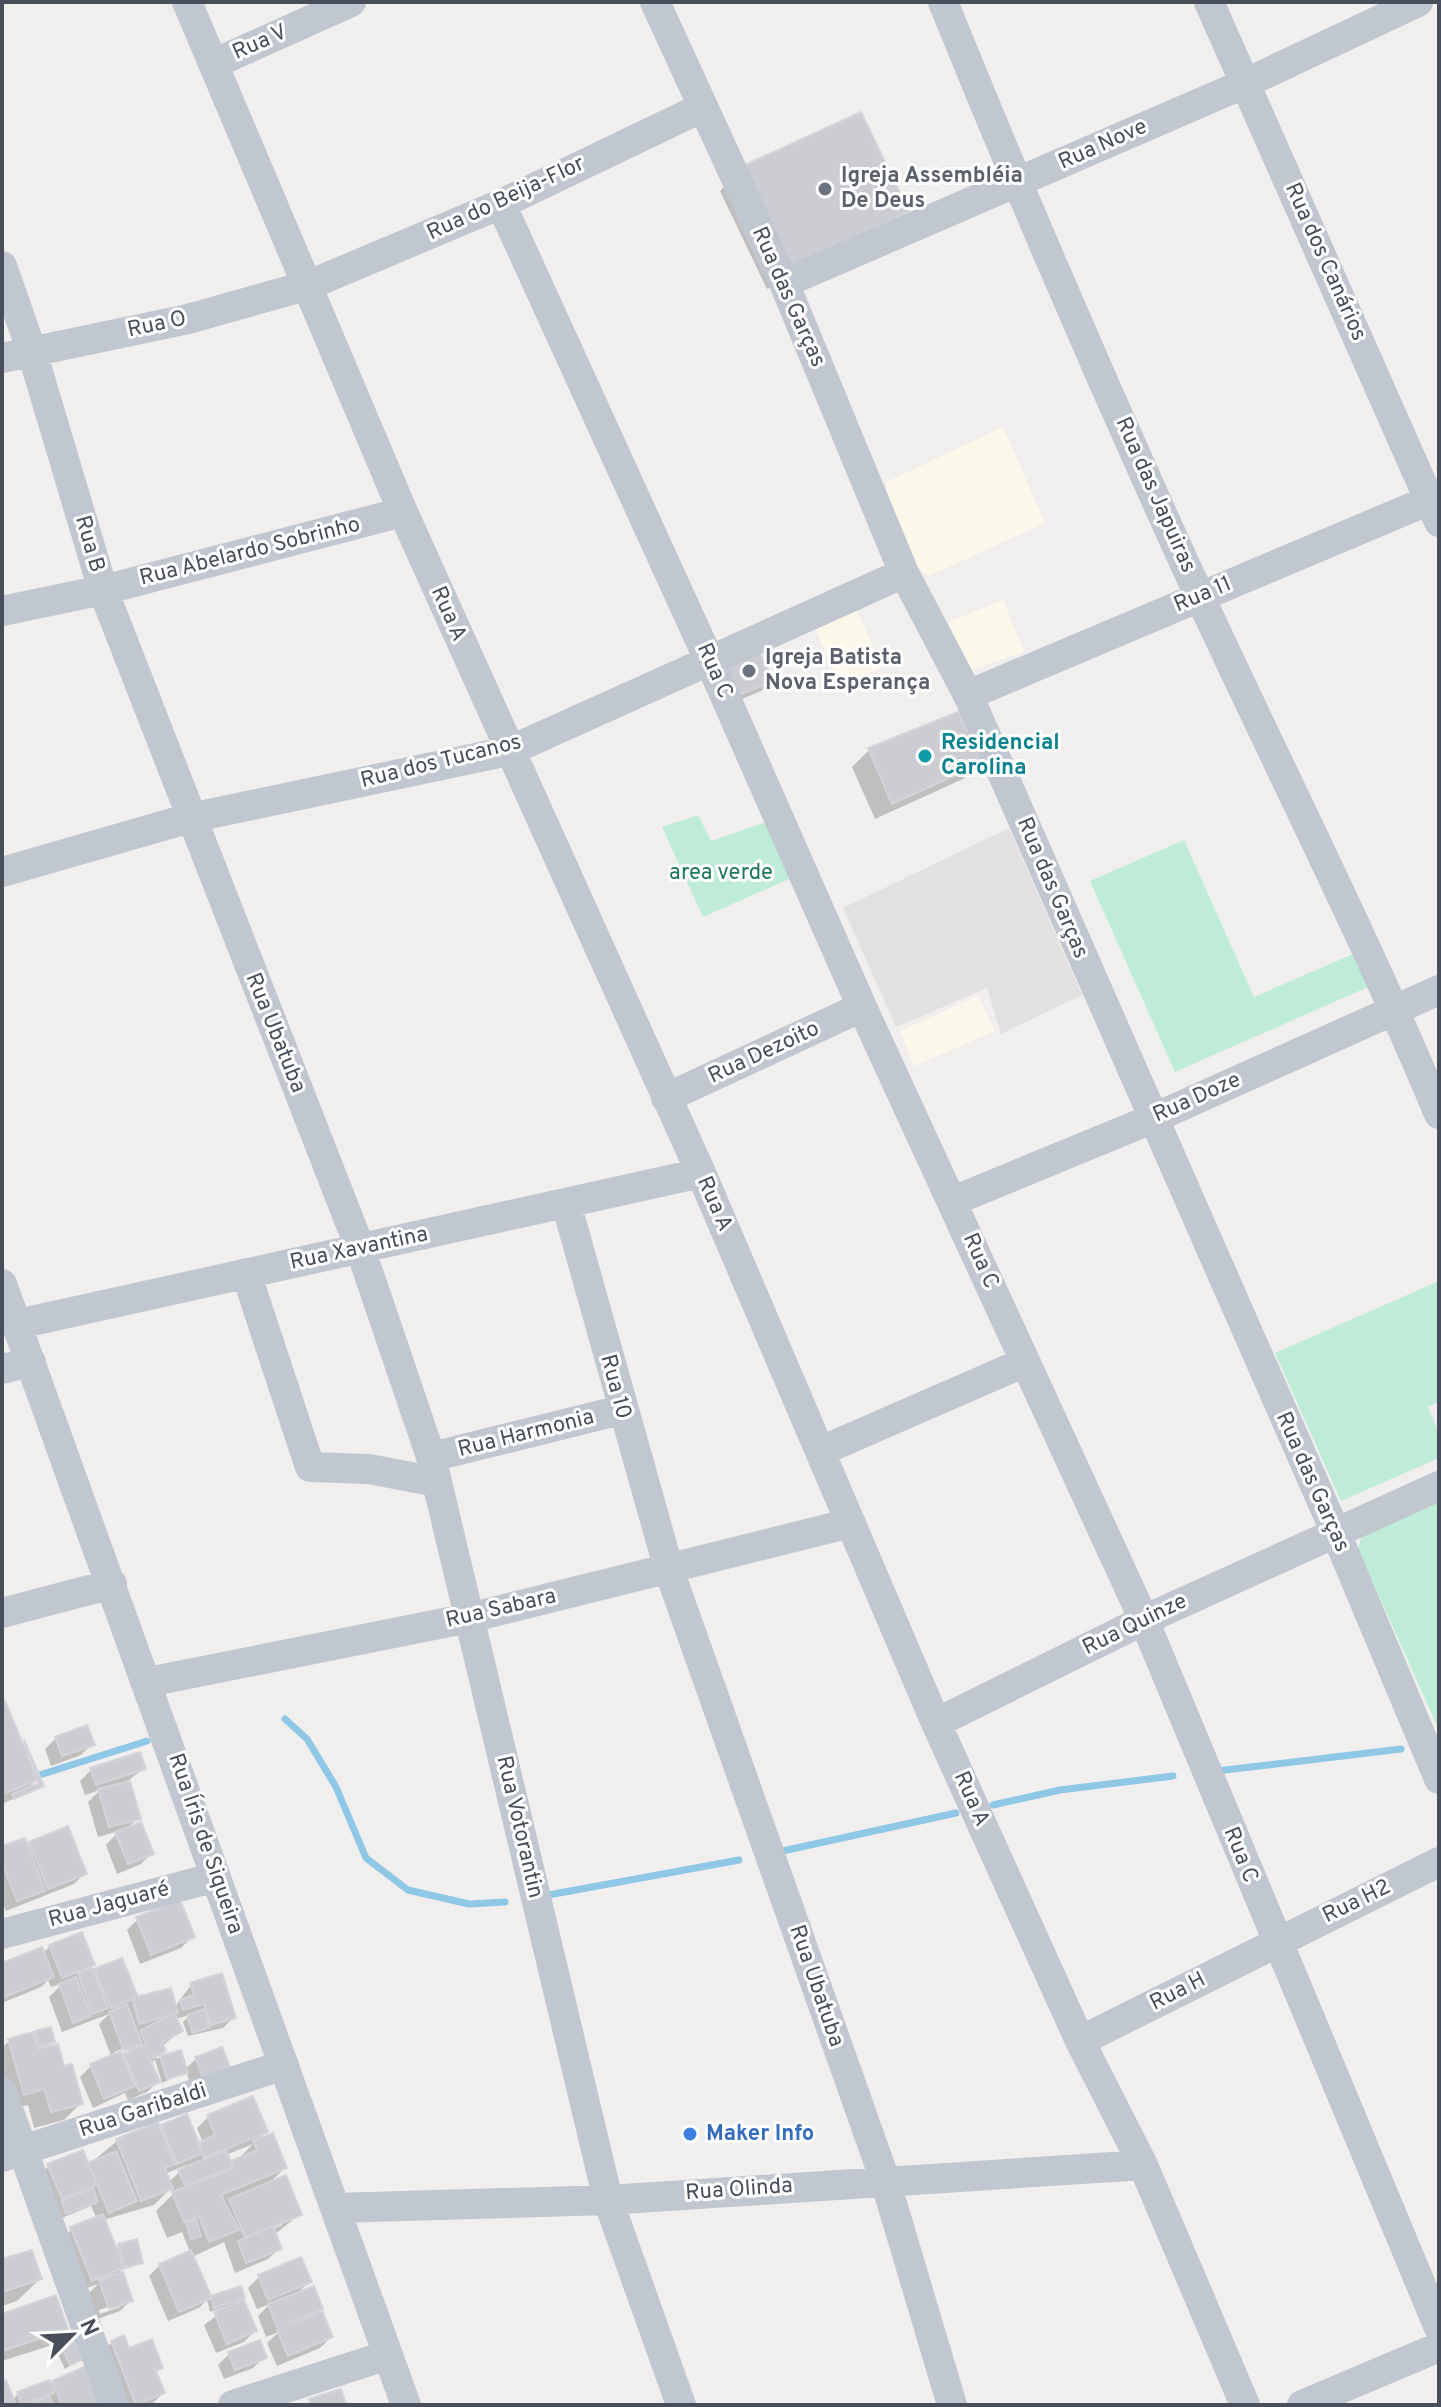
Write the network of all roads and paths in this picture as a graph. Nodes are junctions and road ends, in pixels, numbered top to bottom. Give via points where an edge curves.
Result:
1 (187, 2) edge
2 (351, 2) edge
3 (655, 2) edge
4 (943, 2) edge
5 (1209, 2) edge
6 (1418, 2) edge
7 (213, 64) junction
8 (1246, 83) junction
9 (701, 108) junction
10 (1017, 183) junction
11 (501, 204) junction
12 (2, 266) edge
13 (784, 283) junction
14 (309, 285) junction
15 (32, 352) junction
16 (2, 358) edge
17 (1436, 506) edge
18 (403, 512) junction
19 (904, 573) junction
20 (103, 590) junction
21 (1200, 597) junction
22 (2, 611) edge
23 (710, 662) junction
24 (968, 695) junction
25 (509, 751) junction
26 (190, 818) junction
27 (2, 872) edge
28 (1439, 990) edge
29 (862, 1007) junction
30 (1395, 1008) junction
31 (666, 1098) junction
32 (1439, 1114) edge
33 (1152, 1119) junction
34 (701, 1173) junction
35 (953, 1201) junction
36 (566, 1203) junction
37 (360, 1248) junction
38 (246, 1273) junction
39 (2, 1284) edge
40 (18, 1324) junction
41 (31, 1362) junction
42 (1025, 1362) junction
43 (2, 1369) edge
44 (621, 1410) junction
45 (821, 1451) junction
46 (434, 1470) junction
47 (1439, 1486) edge
48 (851, 1523) junction
49 (1335, 1531) junction
50 (669, 1570) junction
51 (112, 1584) junction
52 (2, 1613) edge
53 (469, 1618) junction
54 (1144, 1620) junction
55 (148, 1682) junction
56 (936, 1723) junction
57 (1439, 1779) edge
58 (1439, 1862) edge
59 (216, 1877) junction
60 (2, 1934) edge
61 (1276, 1943) junction
62 (1080, 2041) junction
63 (284, 2065) junction
64 (2, 2092) edge
65 (12, 2153) edge
66 (1143, 2165) junction
67 (885, 2180) junction
68 (608, 2200) junction
69 (335, 2208) junction
70 (1439, 2328) edge
71 (1439, 2347) edge
72 (388, 2355) junction
73 (114, 2405) edge
74 (233, 2405) edge
75 (406, 2405) edge
76 (681, 2405) edge
77 (952, 2405) edge
78 (1245, 2405) edge
79 (1302, 2405) edge

1 - 7 street, Rua A
2 - 7 street, Rua V
3 - 9 street, Rua das Garças
4 - 10 street, Rua das Japuiras
5 - 8 street, Rua dos Canários
6 - 8 street, Rua Nove
7 - 14 street, Rua A
8 - 10 street, Rua Nove
8 - 17 street, Rua dos Canários
9 - 11 street, Rua do Beija-Flor
9 - 13 street, Rua das Garças
10 - 13 street, Rua Nove
10 - 21 street, Rua das Japuiras
11 - 14 street, Rua do Beija-Flor
11 - 23 street, Rua C
12 - 15 street, Rua B
13 - 19 street, Rua das Garças
14 - 15 street, Rua O via 188,319
14 - 18 street, Rua A
15 - 16 street, Rua O
15 - 20 street, Rua B
17 - 21 street, Rua 11
18 - 20 street, Rua Abelardo Sobrinho
18 - 25 street, Rua A
19 - 23 street, Rua dos Tucanos
19 - 24 street, Rua das Garças
20 - 22 street, Rua Abelardo Sobrinho
20 - 26 street, Rua B
21 - 24 street, Rua 11
21 - 30 street, Rua das Japuiras
23 - 25 street, Rua dos Tucanos
23 - 29 street, Rua C
24 - 33 street, Rua das Garças
25 - 26 street, Rua dos Tucanos
25 - 31 street, Rua A
26 - 27 street, Rua dos Tucanos
26 - 37 street, Rua Ubatuba
28 - 30 street, Rua Doze
29 - 31 street, Rua Dezoito
29 - 35 street, Rua C
30 - 32 street, Rua das Japuiras
30 - 33 street, Rua Doze
31 - 34 street, Rua A
33 - 35 street, Rua Doze
33 - 49 street, Rua das Garças
34 - 36 street, Rua Xavantina
34 - 45 street, Rua A
35 - 42 street, Rua C
36 - 37 street, Rua Xavantina
36 - 44 street, Rua 10
37 - 38 street, Rua Xavantina
37 - 46 street, Rua Votorantin
38 - 40 street, Rua Xavantina
38 - 46 street via 310,1467
39 - 40 street, Rua Íris de Siqueira
40 - 41 street, Rua Íris de Siqueira
41 - 43 street
41 - 51 street, Rua Íris de Siqueira
42 - 45 street
42 - 54 street, Rua C
44 - 46 street, Rua Harmonia
44 - 50 street, Rua 10
45 - 48 street, Rua A
46 - 53 street, Rua Votorantin
47 - 49 street, Rua Quinze
48 - 50 street, Rua Sabara
48 - 56 street, Rua A
49 - 54 street, Rua Quinze
49 - 57 street, Rua das Garças
50 - 53 street, Rua Sabara
50 - 67 street, Rua Ubatuba
51 - 52 street
51 - 55 street, Rua Íris de Siqueira
53 - 55 street, Rua Sabara
53 - 68 street, Rua Votorantin
54 - 56 street, Rua Quinze
54 - 61 street, Rua C
55 - 59 street, Rua Íris de Siqueira
56 - 62 street, Rua A
58 - 61 street, Rua H2
59 - 60 street, Rua Jaguaré
59 - 63 street, Rua Íris de Siqueira
61 - 62 street, Rua H
61 - 70 street, Rua C
62 - 66 street, Rua A
63 - 65 street, Rua Garibaldi
63 - 69 street, Rua Íris de Siqueira
64 - 65 street
65 - 73 street
66 - 67 street, Rua Olinda
66 - 78 street, Rua A
67 - 68 street, Rua Olinda
67 - 77 street, Rua Ubatuba
68 - 69 street, Rua Olinda
68 - 76 street, Rua Votorantin
69 - 72 street, Rua Íris de Siqueira
71 - 79 street
72 - 74 street
72 - 75 street, Rua Íris de Siqueira

